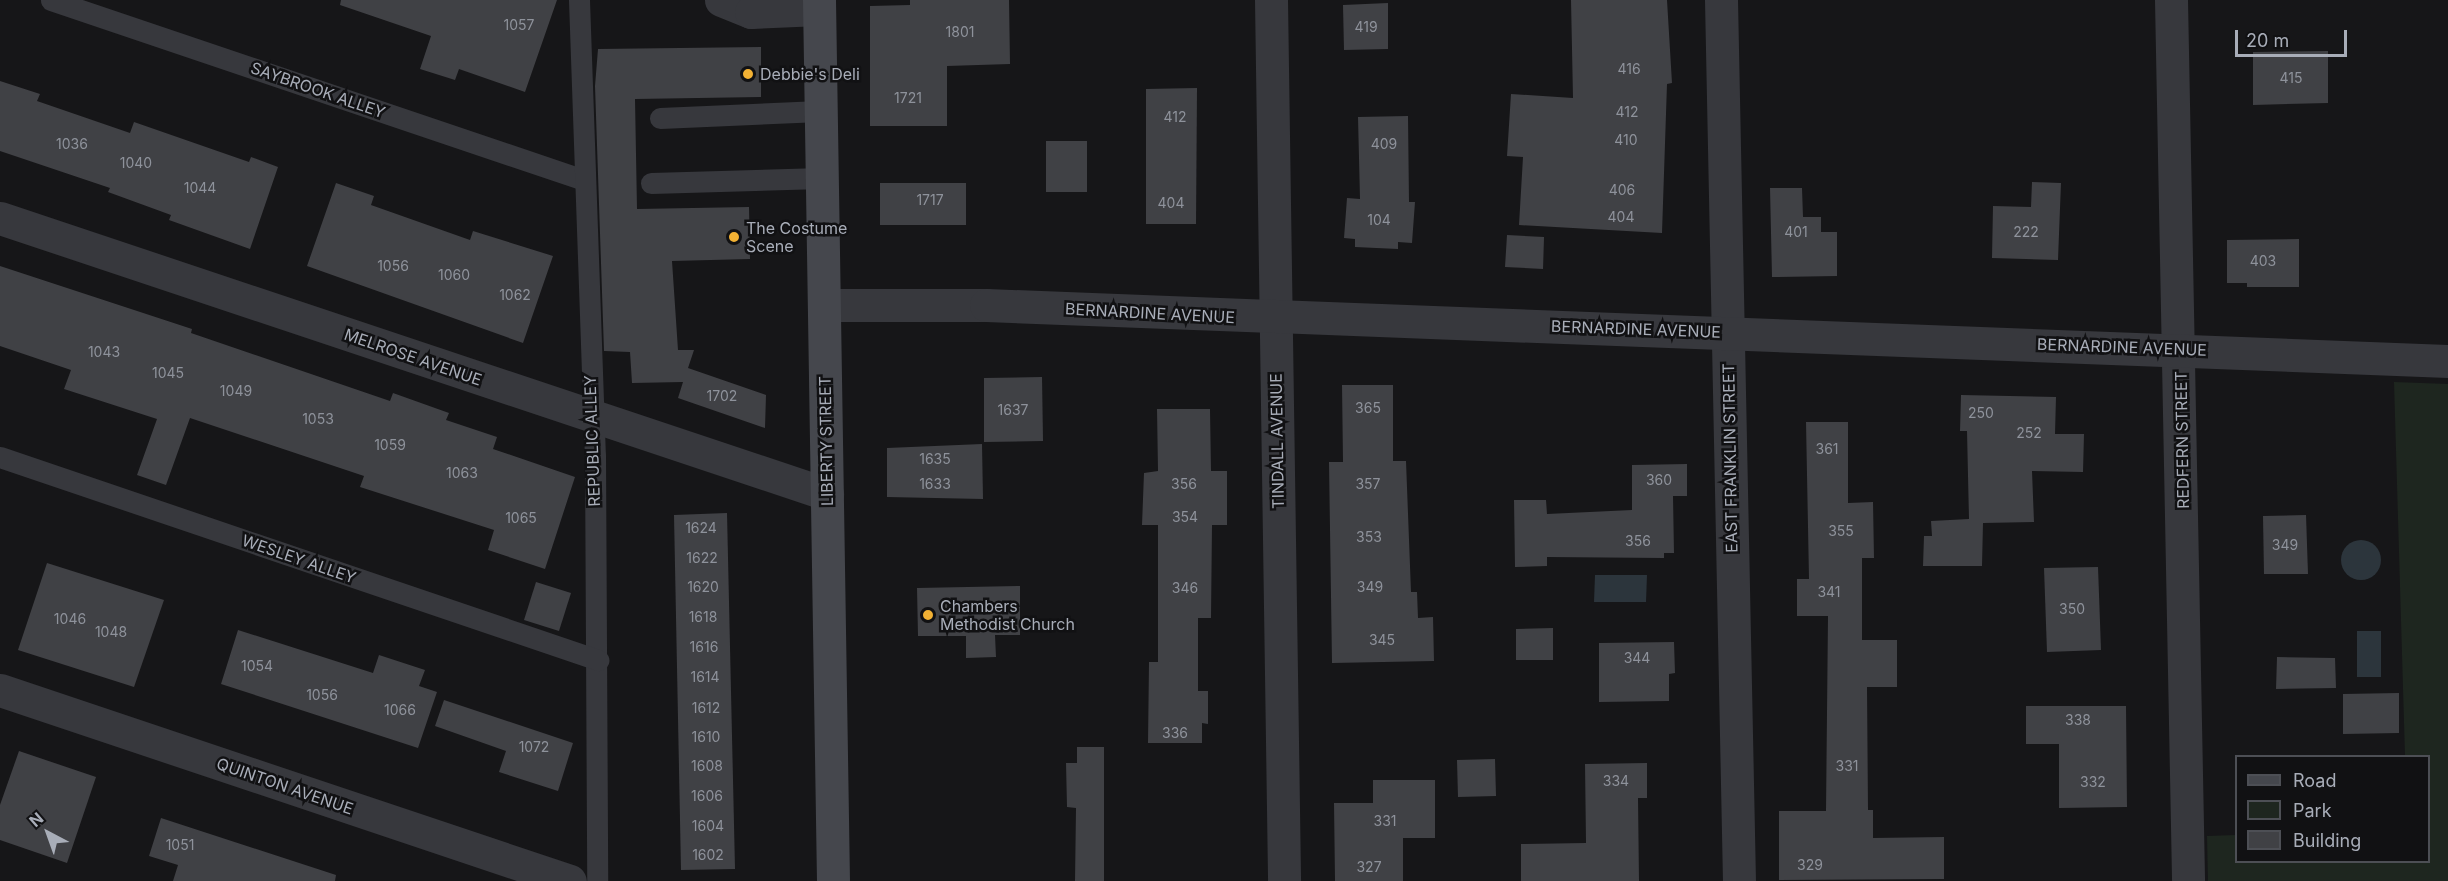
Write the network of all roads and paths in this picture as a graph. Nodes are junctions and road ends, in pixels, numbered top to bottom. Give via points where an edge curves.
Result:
1 (51, 0) edge
2 (579, 0) edge
3 (722, 0) edge
4 (1271, 0) edge
5 (1721, 0) edge
6 (2171, 0) edge
7 (819, 4) edge
8 (820, 111) junction
9 (660, 118) dead end
10 (822, 178) junction
11 (584, 180) junction
12 (651, 183) dead end
13 (0, 218) edge
14 (824, 305) junction
15 (1275, 318) junction
16 (1728, 332) junction
17 (2181, 350) junction
18 (2448, 361) edge
19 (591, 417) junction
20 (0, 457) edge
21 (827, 494) junction
22 (598, 660) junction
23 (0, 690) edge
24 (570, 881) edge
25 (597, 881) edge
26 (833, 881) edge
27 (1284, 881) edge
28 (1739, 881) edge
29 (2188, 881) edge

1 - 11 lane, SAYBROOK ALLEY
2 - 11 lane, REPUBLIC ALLEY
3 - 7 street via 751,12
4 - 15 street, TINDALL AVENUE
5 - 16 street, EAST FRANKLIN STREET
6 - 17 street, REDFERN STREET
7 - 8 street, LIBERTY STREET
8 - 9 lane
8 - 10 street, LIBERTY STREET
10 - 12 lane
10 - 14 street, LIBERTY STREET
11 - 19 lane, REPUBLIC ALLEY
13 - 19 street, MELROSE AVENUE
14 - 15 street, BERNARDINE AVENUE via 986,305
14 - 21 street, LIBERTY STREET
15 - 16 street, BERNARDINE AVENUE
15 - 27 street, TINDALL AVENUE
16 - 17 street, BERNARDINE AVENUE
16 - 28 street, EAST FRANKLIN STREET
17 - 18 street, BERNARDINE AVENUE
17 - 29 street, REDFERN STREET
19 - 21 street, MELROSE AVENUE
19 - 22 lane, REPUBLIC ALLEY
20 - 22 lane, WESLEY ALLEY
21 - 26 street, LIBERTY STREET
22 - 25 lane, REPUBLIC ALLEY
23 - 24 street, QUINTON AVENUE

